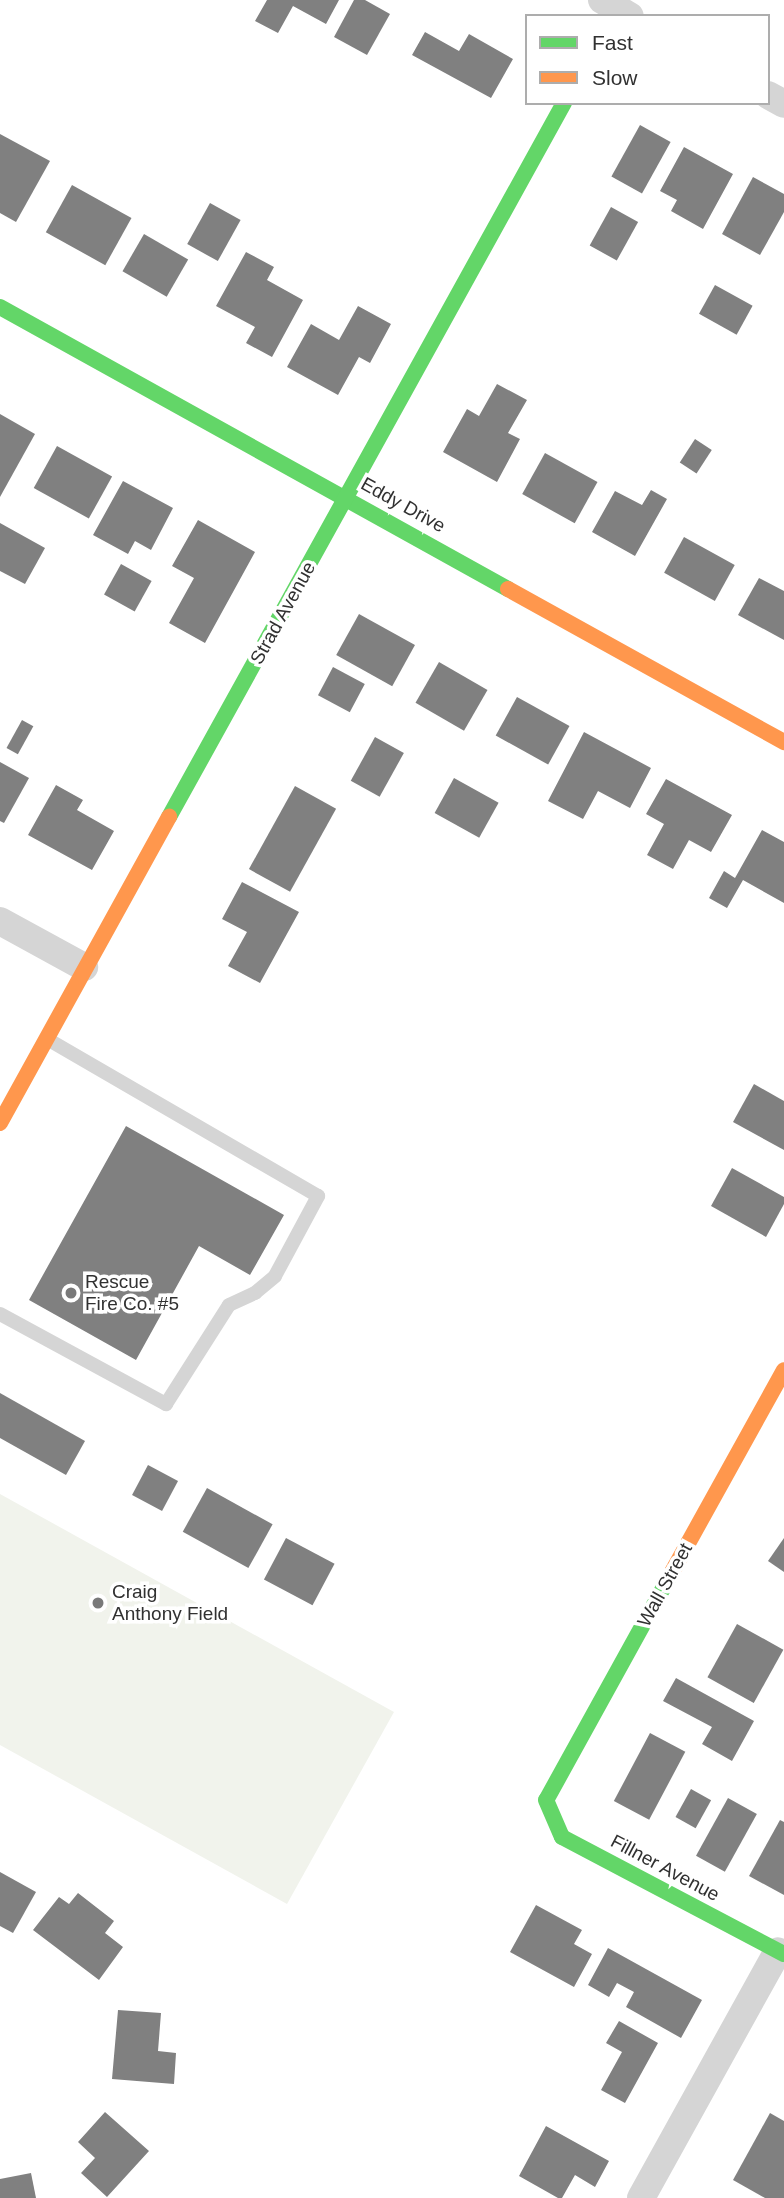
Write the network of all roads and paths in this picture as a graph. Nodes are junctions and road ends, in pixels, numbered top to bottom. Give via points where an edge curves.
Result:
1 (563, 105) edge
2 (0, 307) edge
3 (348, 498) junction
4 (784, 742) edge
5 (0, 920) edge
6 (84, 967) junction
7 (46, 1039) junction
8 (0, 1123) edge
9 (0, 1314) edge
10 (784, 1370) edge
11 (547, 1800) joint
12 (781, 1953) edge
13 (641, 2198) edge

1 - 3 street, Strad Avenue
2 - 3 street, Eddy Drive
3 - 4 street, Eddy Drive
3 - 6 street, Strad Avenue
5 - 6 street
6 - 7 street, Strad Avenue
7 - 8 street, Strad Avenue
7 - 9 lane via 318,1196 275,1276 256,1293 229,1305 166,1404
10 - 11 street, Wall Street
11 - 12 street, Fillner Avenue via 562,1837
12 - 13 street

